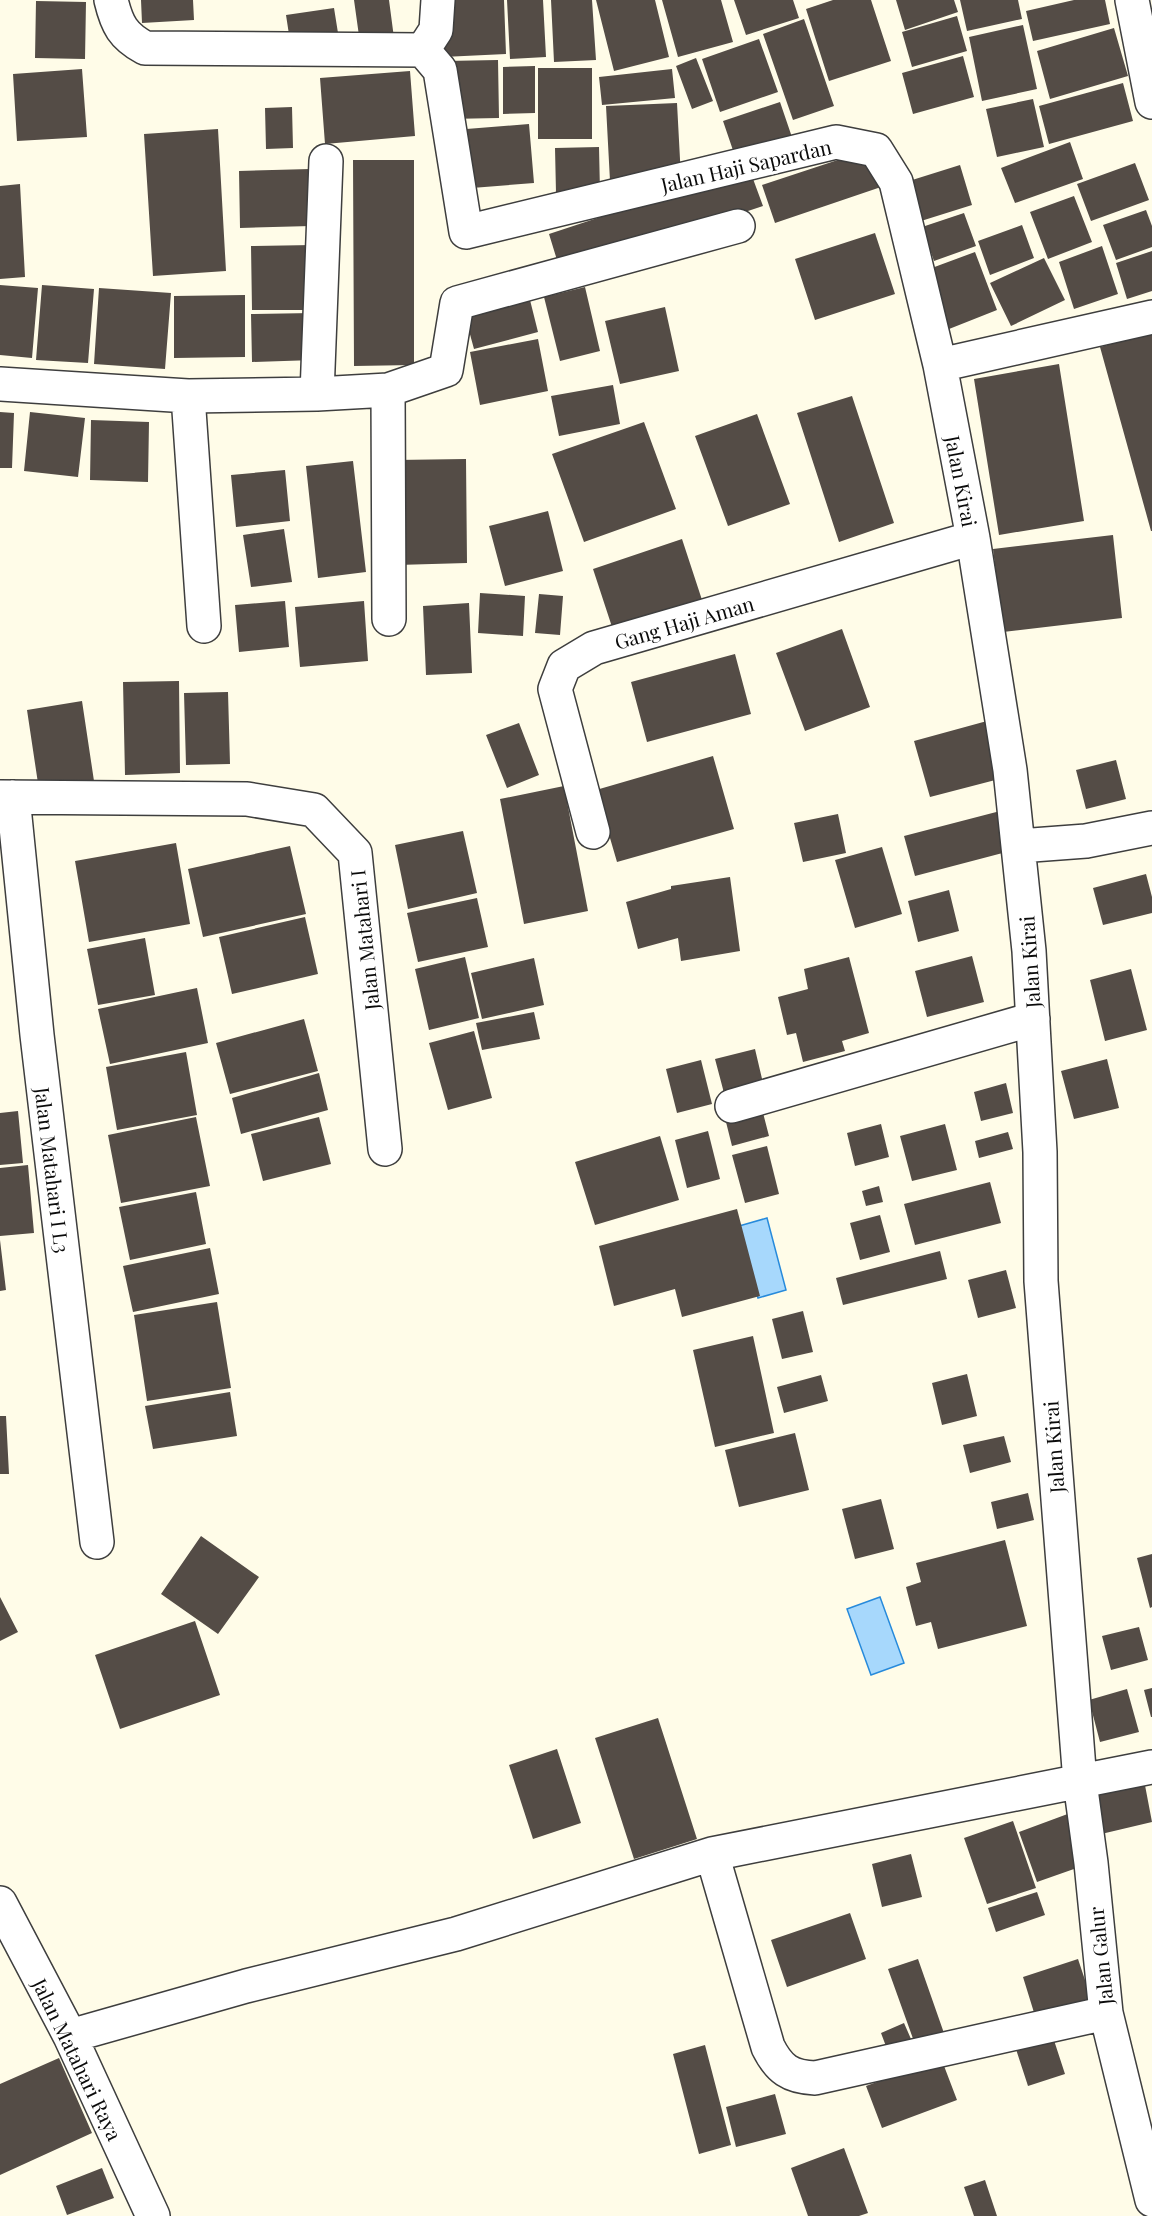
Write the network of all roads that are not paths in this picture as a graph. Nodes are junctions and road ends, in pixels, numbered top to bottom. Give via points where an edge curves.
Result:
1 (111, 0) edge
2 (438, 0) edge
3 (1132, 0) edge
4 (423, 50) junction
5 (1152, 102) edge
6 (326, 161) dead end
7 (738, 226) dead end
8 (1152, 317) edge
9 (940, 365) junction
10 (0, 384) edge
11 (388, 390) junction
12 (316, 394) junction
13 (188, 396) junction
14 (973, 538) junction
15 (389, 620) dead end
16 (204, 626) dead end
17 (7, 797) edge
18 (1152, 828) edge
19 (593, 832) dead end
20 (1019, 846) junction
21 (1033, 1019) junction
22 (732, 1106) dead end
23 (385, 1149) dead end
24 (97, 1542) dead end
25 (1152, 1767) edge
26 (1080, 1782) junction
27 (712, 1854) junction
28 (0, 1903) edge
29 (1106, 2013) junction
30 (70, 2036) junction
31 (1152, 2200) edge
32 (153, 2216) edge

1 - 4 street via 128,38 145,48
2 - 4 street via 436,30
3 - 5 street
4 - 9 street, Jalan Haji Sapardan via 440,70 466,232 836,142 876,150 896,182
6 - 12 street
7 - 11 street via 457,303 446,370
8 - 9 street
9 - 14 street, Jalan Kirai
10 - 13 street
11 - 12 street
11 - 15 street
12 - 13 street
13 - 16 street
14 - 19 street, Gang Haji Aman via 594,648 564,666 555,689
14 - 20 street, Jalan Kirai
17 - 23 street, Jalan Matahari I via 247,799 314,810 355,853
17 - 24 street, Jalan Matahari I L3
18 - 20 street via 1086,841
20 - 21 street, Jalan Kirai
21 - 22 street
21 - 26 street, Jalan Kirai via 1041,1281
25 - 26 street
26 - 27 street
26 - 29 street, Jalan Galur
27 - 29 street via 768,2047 777,2064 796,2078 815,2078
27 - 30 street via 456,1934 246,1986
28 - 30 street, Jalan Matahari Raya
29 - 31 street, Jalan Galur
30 - 32 street, Jalan Matahari Raya

